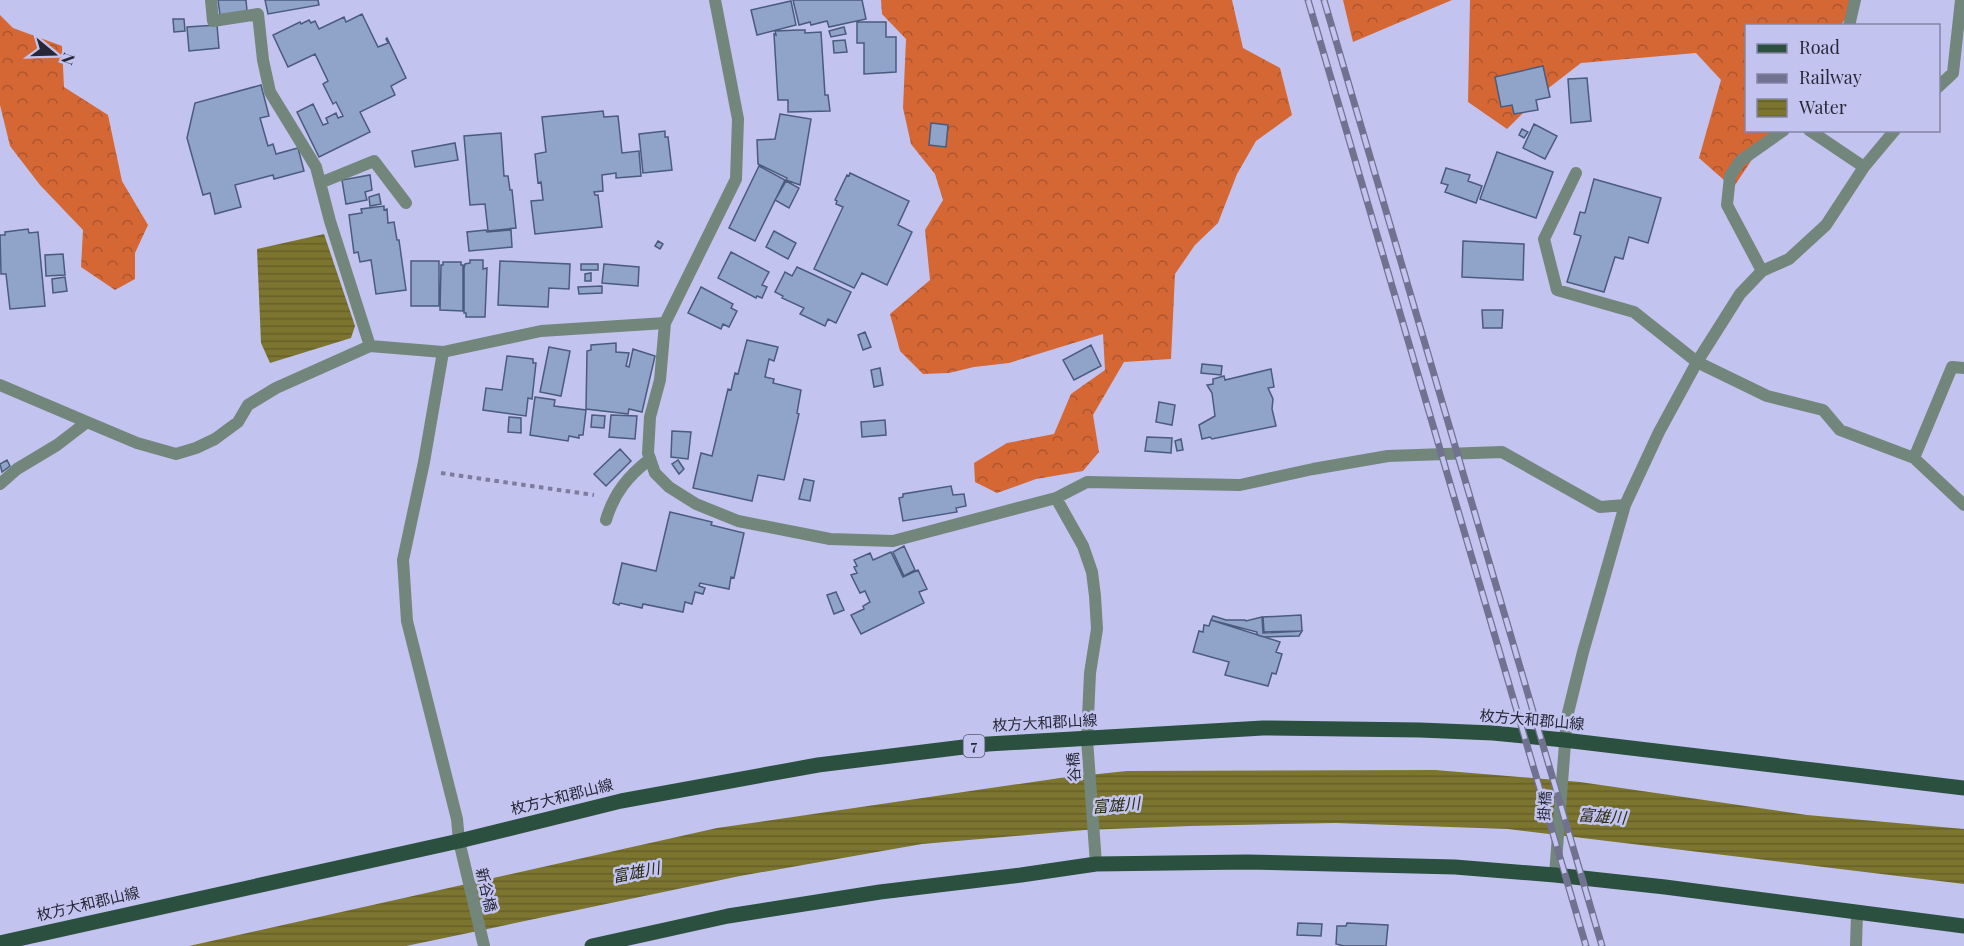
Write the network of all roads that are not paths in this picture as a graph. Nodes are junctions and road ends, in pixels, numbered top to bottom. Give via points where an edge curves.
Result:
1 (211, 0) edge
2 (715, 0) edge
3 (1855, 0) edge
4 (1961, 0) edge
5 (1849, 24) edge
6 (1940, 85) edge
7 (1781, 132) edge
8 (1812, 132) edge
9 (1893, 132) edge
10 (1864, 167) junction
11 (1576, 173) dead end
12 (320, 183) junction
13 (406, 203) dead end
14 (1762, 271) junction
15 (665, 324) junction
16 (370, 346) junction
17 (443, 352) junction
18 (1697, 362) junction
19 (1964, 368) edge
20 (0, 385) edge
21 (87, 422) junction
22 (1914, 458) junction
23 (650, 459) junction
24 (0, 484) edge
25 (1056, 498) junction
26 (1625, 505) junction
27 (1964, 505) edge
28 (606, 520) dead end
29 (1087, 739) junction
30 (1564, 740) junction
31 (1964, 788) edge
32 (459, 841) junction
33 (1096, 864) junction
34 (1555, 875) junction
35 (1857, 912) junction
36 (1964, 926) edge
37 (0, 943) edge
38 (484, 946) edge
39 (592, 946) edge
40 (1856, 946) edge

1 - 12 street via 213,21 258,14 270,92 316,167
2 - 15 street via 738,119 736,179
3 - 5 street
4 - 6 street via 1953,73
7 - 14 street via 1740,160 1730,176 1727,205
8 - 10 street
9 - 10 street
10 - 14 street via 1826,225 1789,259
11 - 18 street via 1544,239 1557,290 1634,312
12 - 13 street via 374,162
12 - 16 street
14 - 18 street, 掛橋 via 1740,294
15 - 17 street via 541,331
15 - 23 street via 660,380 650,417
16 - 17 street
16 - 21 street via 276,388 248,405 238,422 215,440 176,454
17 - 32 street, 新谷橋 via 403,560 407,621 457,819
18 - 22 street via 1767,396 1823,410 1840,430
18 - 26 street, 掛橋
19 - 22 street via 1952,367
20 - 21 street
21 - 24 street
22 - 27 street
23 - 25 street via 655,473 669,487 696,504 738,521 830,539 893,541
23 - 28 street via 612,500
25 - 26 street via 1087,482 1240,485 1388,456 1502,452 1600,507
25 - 29 street, 谷橋 via 1083,546 1092,572 1097,629
26 - 30 street, 掛橋 via 1583,652
29 - 30 main road, 枚方大和郡山線 / 7 via 1263,728 1420,730
29 - 32 main road, 枚方大和郡山線 / 7 via 988,744 818,765 621,801
29 - 33 street, 谷橋
30 - 31 main road, 枚方大和郡山線 / 7
30 - 34 street, 掛橋
32 - 37 main road, 枚方大和郡山線 / 7
32 - 38 street, 新谷橋
33 - 34 main road via 1248,862 1455,867
33 - 39 main road via 728,916
34 - 35 main road
35 - 36 main road
35 - 40 street

